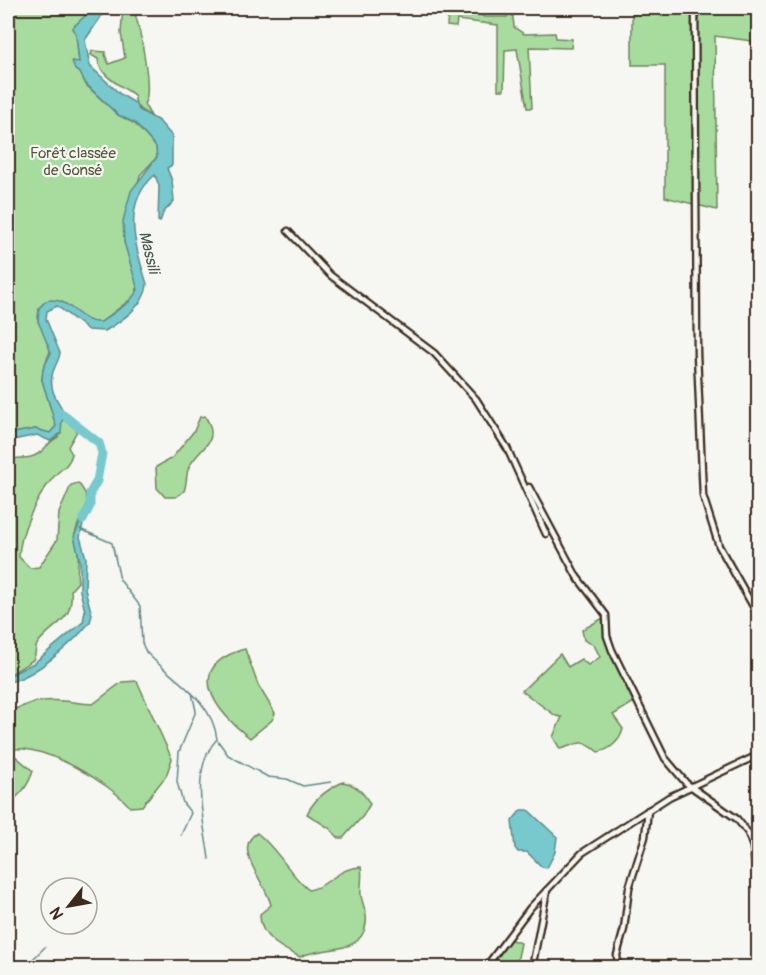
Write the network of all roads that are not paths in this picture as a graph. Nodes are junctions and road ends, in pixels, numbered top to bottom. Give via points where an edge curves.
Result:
1 (695, 8) edge
2 (288, 231) dead end
3 (529, 487) dead end
4 (546, 534) dead end
5 (759, 615) edge
6 (759, 755) edge
7 (691, 787) junction
8 (648, 810) junction
9 (547, 887) junction
10 (759, 892) edge
11 (485, 968) edge
12 (532, 968) edge
13 (618, 968) edge

1 - 5 street via 697,353 703,496 719,546
2 - 4 street via 330,275 434,353 476,399 507,448
3 - 7 street via 577,577 606,615 612,650 661,751
6 - 7 street
7 - 8 street
7 - 10 street via 737,819 748,833
8 - 9 street via 582,853
8 - 13 street via 645,837 629,888
9 - 11 street
9 - 12 street

